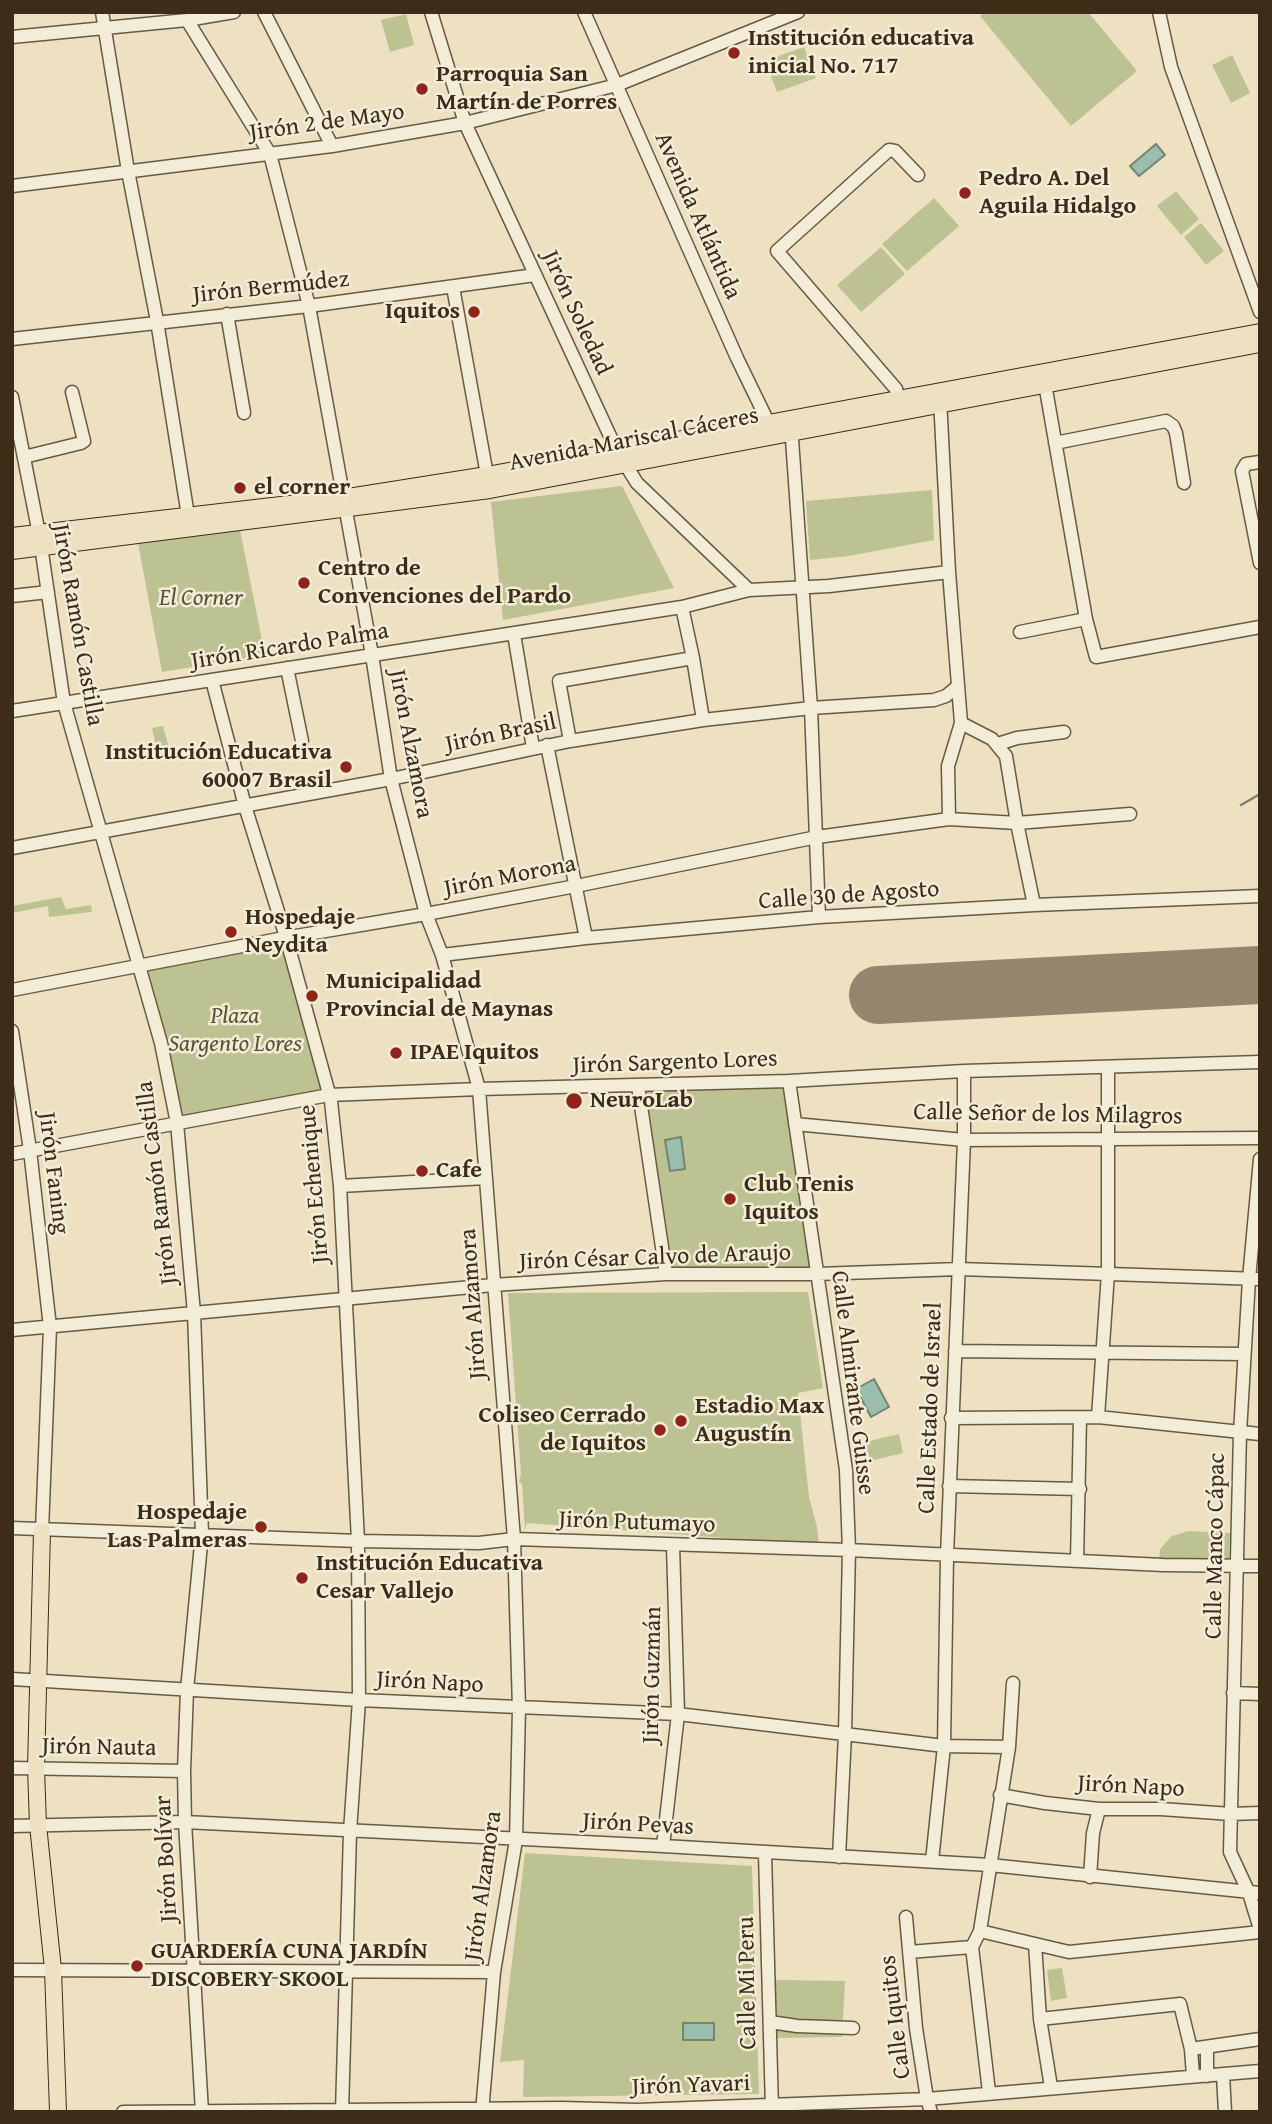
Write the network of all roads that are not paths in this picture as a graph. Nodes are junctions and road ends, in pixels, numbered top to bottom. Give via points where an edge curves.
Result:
1 (102, 12) edge
2 (234, 12) edge
3 (264, 12) edge
4 (431, 12) edge
5 (583, 12) edge
6 (797, 12) edge
7 (1159, 12) edge
8 (187, 20) junction
9 (105, 28) junction
10 (12, 37) edge
11 (617, 85) junction
12 (466, 123) junction
13 (332, 146) junction
14 (270, 154) junction
15 (128, 171) junction
16 (918, 175) dead end
17 (12, 186) edge
18 (535, 275) junction
19 (453, 287) junction
20 (309, 306) junction
21 (1260, 312) edge
22 (227, 314) junction
23 (156, 321) junction
24 (1260, 332) edge
25 (12, 339) edge
26 (1260, 344) edge
27 (1044, 378) junction
28 (72, 392) dead end
29 (12, 397) edge
30 (940, 398) junction
31 (899, 399) junction
32 (244, 414) dead end
33 (791, 426) junction
34 (771, 430) junction
35 (1055, 443) junction
36 (24, 457) junction
37 (621, 458) junction
38 (1260, 462) edge
39 (487, 475) junction
40 (1184, 483) dead end
41 (343, 504) junction
42 (189, 523) junction
43 (12, 536) edge
44 (40, 540) junction
45 (12, 551) edge
46 (1260, 563) edge
47 (948, 572) junction
48 (802, 586) junction
49 (749, 590) junction
50 (48, 592) junction
51 (12, 596) edge
52 (682, 607) junction
53 (1086, 619) junction
54 (1260, 627) edge
55 (1020, 632) dead end
56 (514, 634) junction
57 (372, 655) junction
58 (693, 658) junction
59 (287, 668) junction
60 (212, 680) junction
61 (958, 686) junction
62 (946, 696) junction
63 (64, 703) junction
64 (811, 708) junction
65 (12, 711) edge
66 (961, 718) junction
67 (704, 720) junction
68 (1064, 732) dead end
69 (302, 741) dead end
70 (570, 741) junction
71 (998, 744) junction
72 (547, 745) junction
73 (533, 748) junction
74 (391, 779) junction
75 (245, 806) junction
76 (1130, 814) dead end
77 (949, 819) junction
78 (1017, 823) junction
79 (103, 832) junction
80 (817, 837) junction
81 (12, 848) edge
82 (576, 886) junction
83 (1260, 896) edge
84 (1034, 905) junction
85 (426, 914) junction
86 (819, 917) junction
87 (286, 937) junction
88 (586, 938) junction
89 (442, 956) junction
90 (138, 966) junction
91 (12, 990) edge
92 (12, 1031) edge
93 (1260, 1062) edge
94 (1108, 1068) junction
95 (964, 1071) junction
96 (789, 1081) junction
97 (638, 1086) junction
98 (479, 1089) junction
99 (329, 1095) junction
100 (177, 1123) junction
101 (795, 1124) junction
102 (1109, 1138) junction
103 (1260, 1138) edge
104 (964, 1140) junction
105 (30, 1150) junction
106 (12, 1154) edge
107 (1260, 1158) edge
108 (486, 1178) junction
109 (340, 1186) junction
110 (959, 1269) junction
111 (1108, 1273) junction
112 (666, 1274) junction
113 (817, 1274) junction
114 (1254, 1279) edge
115 (493, 1285) junction
116 (344, 1299) junction
117 (194, 1313) junction
118 (50, 1327) junction
119 (12, 1330) edge
120 (954, 1352) junction
121 (1102, 1353) junction
122 (1244, 1354) junction
123 (1098, 1417) junction
124 (1080, 1418) junction
125 (951, 1419) junction
126 (1240, 1433) junction
127 (1260, 1434) edge
128 (949, 1486) junction
129 (1080, 1489) junction
130 (12, 1528) edge
131 (42, 1531) junction
132 (202, 1534) junction
133 (514, 1539) junction
134 (358, 1541) junction
135 (673, 1546) junction
136 (849, 1550) junction
137 (947, 1556) junction
138 (1077, 1561) junction
139 (1237, 1565) junction
140 (1260, 1566) edge
141 (12, 1679) edge
142 (37, 1681) junction
143 (1013, 1683) dead end
144 (187, 1690) junction
145 (1233, 1693) junction
146 (1260, 1693) edge
147 (359, 1700) junction
148 (519, 1708) junction
149 (678, 1714) junction
150 (845, 1734) junction
151 (944, 1746) junction
152 (1009, 1747) junction
153 (12, 1768) edge
154 (36, 1768) junction
155 (184, 1771) junction
156 (1000, 1795) junction
157 (1099, 1809) junction
158 (1260, 1813) edge
159 (1231, 1814) junction
160 (185, 1822) junction
161 (38, 1825) junction
162 (12, 1826) edge
163 (351, 1832) junction
164 (516, 1840) junction
165 (663, 1846) junction
166 (765, 1854) junction
167 (839, 1857) junction
168 (932, 1861) junction
169 (990, 1865) junction
170 (1090, 1877) junction
171 (1254, 1893) edge
172 (906, 1917) dead end
173 (1260, 1930) edge
174 (980, 1931) junction
175 (1035, 1944) junction
176 (972, 1947) junction
177 (909, 1952) junction
178 (53, 1969) junction
179 (12, 1970) edge
180 (194, 1970) junction
181 (345, 1971) junction
182 (494, 1972) junction
183 (1040, 2019) junction
184 (770, 2022) junction
185 (853, 2028) dead end
186 (1260, 2039) edge
187 (1207, 2047) junction
188 (1191, 2049) junction
189 (1260, 2071) edge
190 (1223, 2075) junction
191 (1200, 2076) junction
192 (1051, 2087) junction
193 (989, 2092) junction
194 (929, 2106) edge
195 (772, 2108) edge
196 (562, 2110) edge
197 (202, 2111) edge
198 (482, 2111) edge
199 (637, 2111) edge
200 (58, 2112) edge
201 (123, 2112) edge
202 (342, 2112) edge
203 (1224, 2112) edge

1 - 9 street
2 - 8 street
3 - 13 street
4 - 12 street, Jirón Soledad
5 - 11 street, Avenida Atlántida
6 - 11 street, Jirón 2 de Mayo
7 - 21 street via 1171,67
8 - 9 street
8 - 14 street, Jirón Alzamora
9 - 10 street
9 - 15 street
11 - 12 street, Jirón 2 de Mayo
11 - 34 street, Avenida Atlántida
12 - 13 street, Jirón 2 de Mayo
12 - 18 street, Jirón Soledad
13 - 14 street, Jirón 2 de Mayo
14 - 15 street, Jirón 2 de Mayo
14 - 20 street, Jirón Alzamora
15 - 17 street, Jirón 2 de Mayo
15 - 23 street
16 - 31 street via 895,150 889,150 777,251 896,389
18 - 19 street, Jirón Bermúdez
18 - 37 street, Jirón Soledad
19 - 20 street, Jirón Bermúdez
19 - 39 street
20 - 22 street, Jirón Bermúdez
20 - 41 street, Jirón Alzamora
22 - 23 street, Jirón Bermúdez
22 - 32 street
23 - 25 street, Jirón Bermúdez
23 - 42 street
24 - 27 main road, Avenida Mariscal Cáceres
26 - 27 main road, Avenida Mariscal Cáceres
27 - 30 main road, Avenida Mariscal Cáceres
27 - 35 street
28 - 36 street via 84,441
29 - 36 street, Jirón Ramón Castilla
30 - 31 main road, Avenida Mariscal Cáceres
30 - 33 main road, Avenida Mariscal Cáceres
30 - 47 street
31 - 33 main road, Avenida Mariscal Cáceres
33 - 34 main road, Avenida Mariscal Cáceres
33 - 48 street
34 - 37 main road, Avenida Mariscal Cáceres
35 - 40 street via 1166,421 1176,433
35 - 53 street
36 - 44 street, Jirón Ramón Castilla
37 - 39 main road, Avenida Mariscal Cáceres
37 - 41 main road, Avenida Mariscal Cáceres via 490,490
37 - 49 street, Jirón Soledad via 637,483
38 - 46 street via 1246,464 1242,471
39 - 41 main road, Avenida Mariscal Cáceres
41 - 42 main road, Avenida Mariscal Cáceres
41 - 57 street, Jirón Alzamora
42 - 44 main road, Avenida Mariscal Cáceres
43 - 44 main road, Avenida Mariscal Cáceres
44 - 45 main road, Avenida Mariscal Cáceres
44 - 50 street, Jirón Ramón Castilla
47 - 48 street, Jirón Ricardo Palma
47 - 61 street
48 - 49 street, Jirón Ricardo Palma
48 - 64 street
49 - 52 street, Jirón Ricardo Palma
50 - 51 street
50 - 63 street, Jirón Ramón Castilla
52 - 56 street, Jirón Ricardo Palma
52 - 58 street
53 - 54 street via 1096,657
53 - 55 street
56 - 57 street, Jirón Ricardo Palma
56 - 73 street
57 - 59 street, Jirón Ricardo Palma
57 - 74 street, Jirón Alzamora
58 - 67 street
58 - 70 street via 559,681
59 - 60 street, Jirón Ricardo Palma
59 - 69 street
60 - 63 street, Jirón Ricardo Palma
60 - 75 street, Jirón Echenique
61 - 62 street
61 - 66 street
62 - 64 street, Jirón Brasil
62 - 66 street
63 - 65 street, Jirón Ricardo Palma
63 - 79 street, Jirón Ramón Castilla
64 - 67 street, Jirón Brasil
64 - 80 street
66 - 71 street
66 - 77 street via 948,766
67 - 70 street, Jirón Brasil
68 - 71 street
70 - 72 street, Jirón Brasil
71 - 78 street via 1006,756
72 - 73 street, Jirón Brasil
72 - 82 street
73 - 74 street, Jirón Brasil
74 - 75 street, Jirón Brasil
74 - 85 street, Jirón Alzamora
75 - 79 street, Jirón Brasil
75 - 87 street, Jirón Echenique
76 - 78 street, Jirón Morona
77 - 78 street, Jirón Morona
77 - 80 street, Jirón Morona
78 - 84 street
79 - 81 street, Jirón Brasil
79 - 90 street, Jirón Ramón Castilla
80 - 82 street, Jirón Morona
80 - 86 street
82 - 85 street, Jirón Morona
82 - 88 street
83 - 84 street, Calle 30 de Agosto
84 - 86 street, Calle 30 de Agosto
85 - 87 street, Jirón Morona
85 - 89 street, Jirón Alzamora
86 - 88 street, Calle 30 de Agosto
87 - 90 street, Jirón Morona
87 - 99 street, Jirón Echenique
88 - 89 street, Calle 30 de Agosto
89 - 98 street, Jirón Alzamora
90 - 91 street, Jirón Morona
90 - 100 street, Jirón Ramón Castilla via 161,1044
92 - 105 street, Jirón Faning
93 - 94 street, Jirón Sargento Lores
94 - 95 street, Jirón Sargento Lores
94 - 102 street
95 - 96 street, Jirón Sargento Lores
95 - 104 street, Calle Estado de Israel
96 - 97 street, Jirón Sargento Lores
96 - 101 street, Calle Almirante Guisse
97 - 98 street, Jirón Sargento Lores
97 - 112 street
98 - 99 street, Jirón Sargento Lores
98 - 108 street, Jirón Alzamora
99 - 100 street, Jirón Sargento Lores
99 - 109 street, Jirón Echenique
100 - 105 street, Jirón Sargento Lores
100 - 117 street, Jirón Ramón Castilla
101 - 104 street, Calle Señor de los Milagros
101 - 113 street, Calle Almirante Guisse
102 - 103 street, Calle Señor de los Milagros
102 - 104 street, Calle Señor de los Milagros
102 - 111 street
104 - 110 street, Calle Estado de Israel
105 - 106 street, Jirón Sargento Lores
105 - 118 street, Jirón Faning
107 - 114 street, Calle Manco Cápac
108 - 109 street
108 - 115 street, Jirón Alzamora
109 - 116 street, Jirón Echenique
110 - 111 street, Jirón César Calvo de Araujo
110 - 113 street, Jirón César Calvo de Araujo
110 - 120 street, Calle Estado de Israel
111 - 114 street, Jirón César Calvo de Araujo
111 - 121 street
112 - 113 street, Jirón César Calvo de Araujo
112 - 115 street, Jirón César Calvo de Araujo
113 - 136 street, Calle Almirante Guisse via 846,1470
114 - 122 street, Calle Manco Cápac
115 - 116 street, Jirón César Calvo de Araujo
115 - 133 street, Jirón Alzamora
116 - 117 street, Jirón César Calvo de Araujo
116 - 134 street, Jirón Echenique
117 - 118 street, Jirón César Calvo de Araujo
117 - 132 street, Jirón Ramón Castilla
118 - 119 street, Jirón César Calvo de Araujo
118 - 131 street, Jirón Faning
120 - 121 street
120 - 125 street, Calle Estado de Israel
121 - 122 street
121 - 123 street
122 - 126 street, Calle Manco Cápac
123 - 124 street
123 - 126 street
124 - 125 street
124 - 129 street
125 - 128 street, Calle Estado de Israel
126 - 127 street
126 - 139 street, Calle Manco Cápac
128 - 129 street
128 - 137 street, Calle Estado de Israel
129 - 138 street
130 - 131 street, Jirón Putumayo
131 - 132 street, Jirón Putumayo
131 - 142 main road
132 - 134 street, Jirón Putumayo
132 - 144 street, Jirón Ramón Castilla
133 - 134 street, Jirón Putumayo via 479,1543
133 - 135 street, Jirón Putumayo
133 - 148 street, Jirón Alzamora
134 - 147 street, Jirón Echenique
135 - 136 street, Jirón Putumayo
135 - 149 street, Jirón Guzmán
136 - 137 street, Jirón Putumayo
136 - 150 street, Calle Almirante Guisse
137 - 138 street, Jirón Putumayo
137 - 151 street, Calle Estado de Israel
138 - 139 street, Jirón Putumayo
139 - 140 street, Jirón Putumayo
139 - 145 street, Calle Manco Cápac
141 - 142 street, Jirón Napo
142 - 144 street, Jirón Napo
142 - 154 main road
143 - 152 street
144 - 147 street, Jirón Napo
144 - 155 street, Jirón Ramón Castilla
145 - 146 street
145 - 159 street, Calle Manco Cápac
147 - 148 street, Jirón Napo
147 - 163 street, Jirón Echenique
148 - 149 street, Jirón Napo
148 - 164 street, Jirón Alzamora
149 - 150 street, Jirón Napo
149 - 165 street, Jirón Guzmán
150 - 151 street, Jirón Napo
150 - 167 street, Calle Almirante Guisse
151 - 152 street, Jirón Napo
151 - 168 street, Calle Estado de Israel
152 - 156 street
153 - 154 street, Jirón Nauta
154 - 155 street, Jirón Nauta
154 - 161 main road
155 - 160 street, Jirón Bolívar
156 - 157 street, Jirón Napo
156 - 169 street
157 - 159 street, Jirón Napo
157 - 170 street
158 - 159 street, Jirón Napo
159 - 171 street, Calle Manco Cápac via 1230,1852
160 - 161 street, Jirón Pevas
160 - 163 street, Jirón Pevas
160 - 180 street, Jirón Bolívar
161 - 162 street, Jirón Pevas
161 - 178 main road
163 - 164 street, Jirón Pevas
163 - 181 street, Jirón Echenique
164 - 165 street, Jirón Pevas
164 - 182 street, Jirón Alzamora
165 - 166 street, Jirón Pevas
166 - 167 street, Jirón Pevas
166 - 184 street, Calle Mi Peru
167 - 168 street, Jirón Pevas
168 - 169 street, Jirón Pevas
169 - 170 street, Jirón Pevas
169 - 174 street
170 - 171 street, Jirón Pevas
171 - 173 street, Calle Manco Cápac
172 - 177 street, Calle Iquitos
173 - 175 street via 1069,1952
174 - 175 street
174 - 176 street
175 - 183 street
176 - 177 street
176 - 193 street
177 - 194 street, Calle Iquitos
178 - 179 street
178 - 180 street
178 - 200 main road
180 - 181 street
180 - 197 street, Jirón Bolívar
181 - 182 street
181 - 202 street, Jirón Echenique
182 - 198 street, Jirón Alzamora
183 - 188 street via 1180,2004
183 - 192 street
184 - 185 street
184 - 195 street, Calle Mi Peru
186 - 187 street
187 - 188 street
187 - 191 street
188 - 191 street
189 - 190 street, Jirón Yavari
190 - 191 street, Jirón Yavari
190 - 203 street
191 - 192 street, Jirón Yavari
192 - 193 street, Jirón Yavari
193 - 194 street, Jirón Yavari
194 - 195 street, Jirón Yavari
195 - 199 street, Jirón Yavari
196 - 198 street, Jirón Yavari
196 - 199 street, Jirón Yavari
197 - 201 street, Jirón Yavari
197 - 202 street, Jirón Yavari
198 - 202 street, Jirón Yavari

